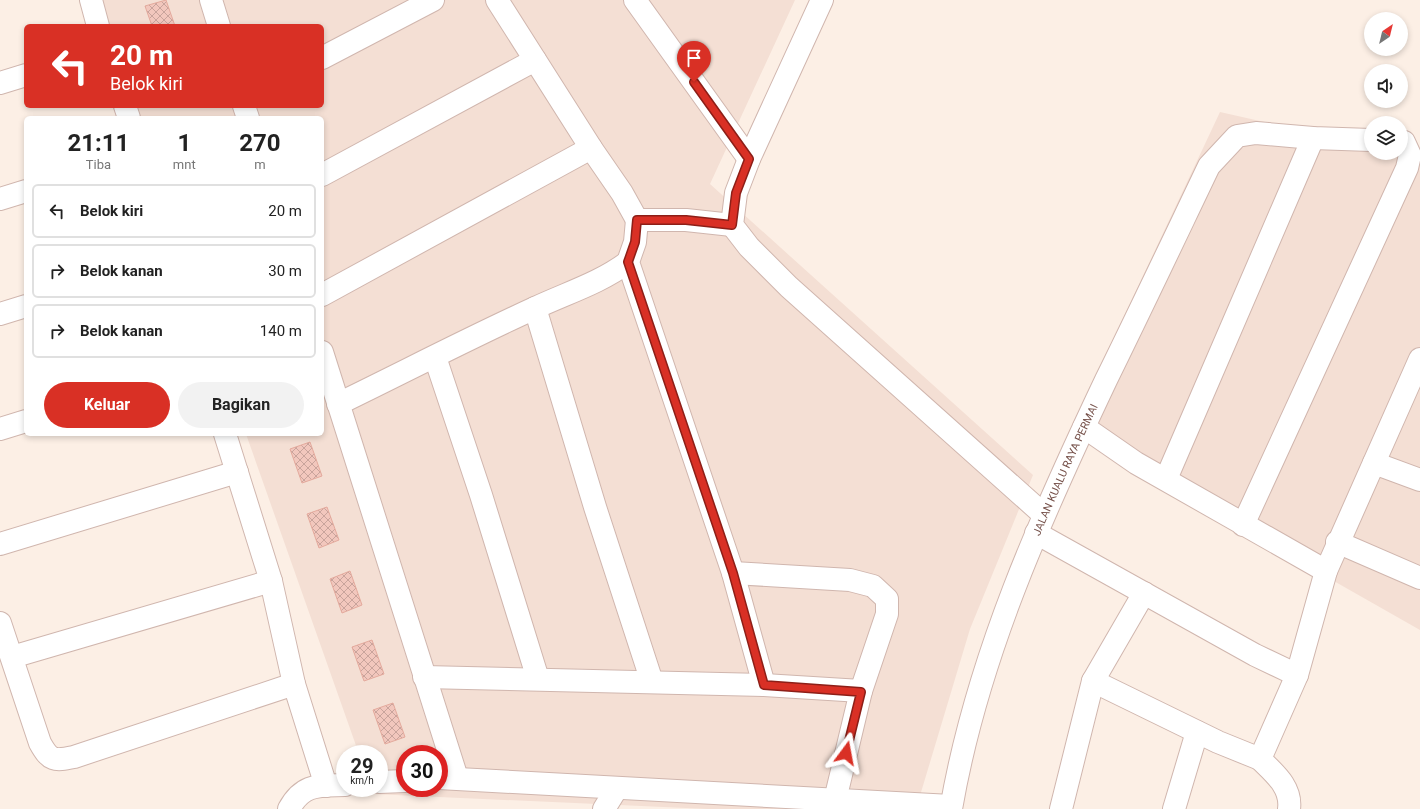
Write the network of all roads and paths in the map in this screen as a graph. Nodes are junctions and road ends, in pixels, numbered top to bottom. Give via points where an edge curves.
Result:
1 (91, 0) edge
2 (211, 0) edge
3 (433, 0) edge
4 (497, 0) edge
5 (822, 0) edge
6 (638, 1) edge
7 (97, 24) edge
8 (218, 24) edge
9 (324, 57) edge
10 (535, 60) junction
11 (24, 76) edge
12 (0, 83) edge
13 (1313, 138) junction
14 (1364, 140) edge
15 (592, 148) junction
16 (1408, 151) edge
17 (749, 159) junction
18 (324, 174) edge
19 (24, 192) edge
20 (0, 199) edge
21 (637, 220) junction
22 (732, 225) junction
23 (628, 262) junction
24 (324, 293) edge
25 (24, 307) edge
26 (535, 308) junction
27 (0, 314) edge
28 (435, 357) junction
29 (324, 358) edge
30 (1420, 359) edge
31 (1414, 388) edge
32 (338, 404) junction
33 (24, 422) edge
34 (1084, 427) junction
35 (0, 429) edge
36 (226, 436) edge
37 (1374, 463) junction
38 (236, 472) junction
39 (1166, 479) junction
40 (1420, 480) edge
41 (1040, 523) junction
42 (1243, 525) junction
43 (1337, 542) junction
44 (0, 544) edge
45 (1326, 571) junction
46 (733, 573) junction
47 (1420, 578) edge
48 (272, 580) junction
49 (1144, 593) junction
50 (0, 622) edge
51 (12, 657) junction
52 (1297, 676) junction
53 (424, 677) junction
54 (538, 679) junction
55 (1094, 681) junction
56 (652, 682) junction
57 (294, 684) junction
58 (764, 685) junction
59 (861, 692) junction
60 (1197, 732) junction
61 (440, 745) edge
62 (1260, 760) junction
63 (448, 778) edge
64 (335, 785) edge
65 (617, 788) junction
66 (672, 800) edge
67 (835, 800) junction
68 (951, 808) edge
69 (289, 809) edge
70 (604, 809) edge
71 (1061, 809) edge
72 (1174, 809) edge
73 (1289, 809) edge

1 - 7 street
2 - 8 street
3 - 9 street
4 - 10 street
5 - 17 street
6 - 17 street
10 - 15 street
10 - 18 street
11 - 12 street
13 - 14 street, JALAN KUALU RAYA PERMAI
13 - 34 street, JALAN KUALU RAYA PERMAI via 1256,134 1236,136 1209,166
13 - 39 street
15 - 21 street via 622,192
15 - 24 street
16 - 42 street via 1410,155 1407,168
17 - 22 street via 736,193
19 - 20 street
21 - 22 street via 686,220
21 - 23 street via 635,242
22 - 41 street via 749,247 788,287
23 - 26 street via 593,284
23 - 46 street
25 - 27 street
26 - 28 street
26 - 56 street via 595,507
28 - 32 street
28 - 54 street
29 - 32 street
30 - 31 street
31 - 37 street
32 - 53 street
33 - 35 street
34 - 39 street
34 - 41 street, JALAN KUALU RAYA PERMAI
36 - 38 street
37 - 40 street
37 - 43 street
38 - 44 street
38 - 48 street
39 - 42 street
41 - 49 street
41 - 68 street, JALAN KUALU RAYA PERMAI via 997,634 973,712
42 - 45 street
43 - 45 street
43 - 47 street
45 - 52 street
46 - 58 street
46 - 59 street via 850,580 873,586 887,599 887,614
48 - 51 street
48 - 57 street
49 - 52 street
49 - 55 street
50 - 51 street
51 - 57 street via 40,744 47,756 58,760 74,757
52 - 62 street
53 - 54 street
53 - 61 street
54 - 56 street
55 - 60 street
55 - 71 street
56 - 58 street
57 - 64 street
58 - 59 street
59 - 67 street
60 - 62 street
60 - 72 street
62 - 73 street via 1282,781 1290,801
63 - 65 street
64 - 69 street via 313,786 296,796
65 - 66 street
65 - 70 street
66 - 67 street
67 - 68 street

